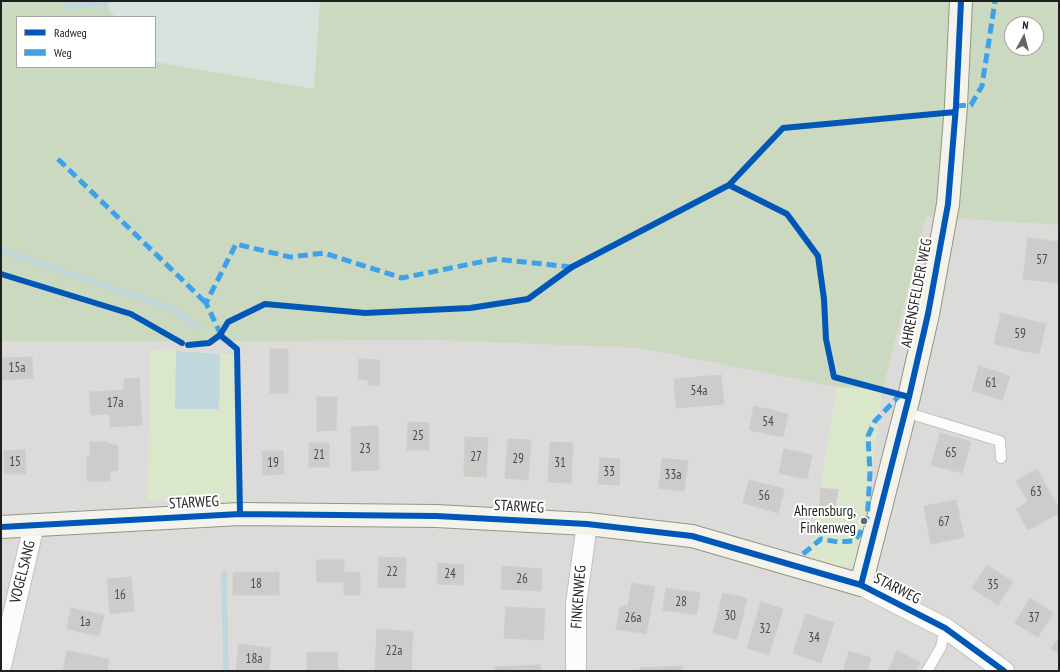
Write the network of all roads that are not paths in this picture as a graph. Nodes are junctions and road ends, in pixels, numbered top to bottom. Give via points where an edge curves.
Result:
1 (961, 1) edge
2 (905, 412) junction
3 (1001, 458) dead end
4 (587, 524) junction
5 (34, 525) junction
6 (1, 527) edge
7 (861, 585) junction
8 (945, 628) junction
9 (1, 666) edge
10 (576, 671) edge
11 (927, 671) edge
12 (1004, 671) edge

1 - 2 street, AHRENSFELDER WEG via 948,204 928,314
2 - 3 lane via 1000,441
2 - 7 street, AHRENSFELDER WEG
4 - 5 street, STARWEG via 436,516 240,514
4 - 7 street, STARWEG via 692,536
4 - 10 street, FINKENWEG via 576,604
5 - 6 street, STARWEG
5 - 9 street, VOGELSANG
7 - 8 street, STARWEG
8 - 11 lane via 940,647
8 - 12 street, STARWEG

